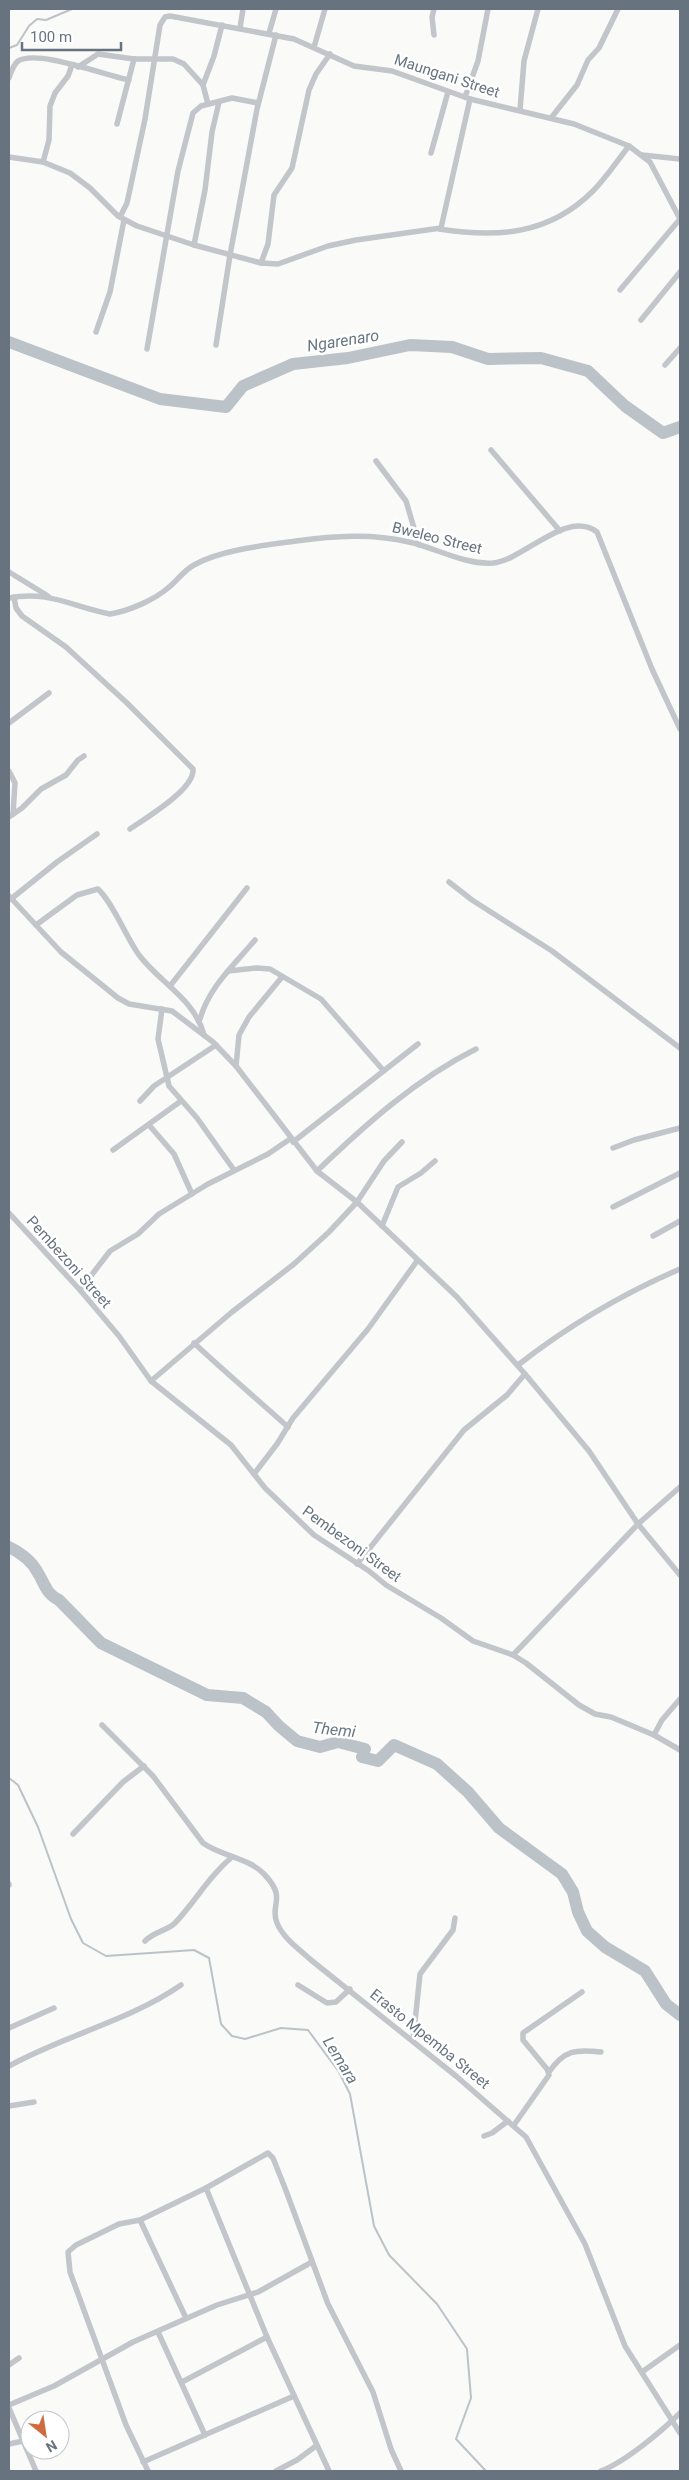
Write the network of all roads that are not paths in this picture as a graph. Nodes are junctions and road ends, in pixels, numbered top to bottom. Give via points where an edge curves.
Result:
1 (243, 9) edge
2 (276, 9) edge
3 (325, 9) edge
4 (434, 9) edge
5 (488, 9) edge
6 (538, 9) edge
7 (618, 9) edge
8 (222, 25) junction
9 (240, 28) junction
10 (269, 33) junction
11 (276, 35) junction
12 (434, 35) dead end
13 (314, 47) junction
14 (330, 54) junction
15 (134, 59) junction
16 (156, 60) junction
17 (72, 65) junction
18 (78, 68) junction
19 (9, 78) edge
20 (128, 80) junction
21 (204, 85) junction
22 (448, 92) junction
23 (467, 98) junction
24 (219, 102) junction
25 (258, 103) junction
26 (208, 104) junction
27 (520, 110) junction
28 (551, 118) junction
29 (117, 124) dead end
30 (629, 146) junction
31 (431, 154) dead end
32 (642, 155) junction
33 (9, 157) edge
34 (680, 159) edge
35 (43, 162) junction
36 (122, 219) junction
37 (680, 219) edge
38 (439, 229) junction
39 (168, 236) junction
40 (194, 245) junction
41 (230, 255) junction
42 (261, 263) junction
43 (680, 272) edge
44 (620, 290) dead end
45 (641, 320) dead end
46 (96, 332) dead end
47 (216, 345) dead end
48 (680, 348) edge
49 (147, 349) dead end
50 (665, 364) dead end
51 (491, 450) dead end
52 (376, 461) dead end
53 (560, 531) junction
54 (420, 545) junction
55 (9, 572) edge
56 (50, 597) junction
57 (11, 598) edge
58 (49, 693) dead end
59 (9, 723) edge
60 (680, 729) edge
61 (84, 756) dead end
62 (9, 771) edge
63 (11, 816) edge
64 (130, 829) dead end
65 (97, 834) dead end
66 (449, 882) dead end
67 (246, 888) dead end
68 (10, 897) edge
69 (36, 925) junction
70 (255, 940) dead end
71 (228, 971) junction
72 (282, 977) junction
73 (170, 986) junction
74 (162, 1009) junction
75 (200, 1019) junction
76 (204, 1035) junction
77 (418, 1044) dead end
78 (216, 1045) junction
79 (680, 1048) edge
80 (476, 1049) dead end
81 (236, 1066) junction
82 (383, 1070) junction
83 (167, 1078) junction
84 (140, 1101) dead end
85 (181, 1101) junction
86 (149, 1124) junction
87 (680, 1128) edge
88 (292, 1140) junction
89 (402, 1142) dead end
90 (613, 1148) dead end
91 (112, 1150) dead end
92 (435, 1161) dead end
93 (234, 1170) junction
94 (317, 1171) junction
95 (680, 1173) edge
96 (192, 1194) junction
97 (357, 1202) junction
98 (613, 1207) dead end
99 (9, 1213) edge
100 (680, 1221) edge
101 (382, 1226) junction
102 (653, 1236) dead end
103 (417, 1261) junction
104 (680, 1268) edge
105 (80, 1290) junction
106 (194, 1343) junction
107 (518, 1365) junction
108 (526, 1374) junction
109 (151, 1381) junction
110 (288, 1427) junction
111 (254, 1474) junction
112 (680, 1487) edge
113 (638, 1524) junction
114 (357, 1564) junction
115 (680, 1575) edge
116 (513, 1655) junction
117 (680, 1699) edge
118 (102, 1724) dead end
119 (654, 1735) junction
120 (680, 1750) edge
121 (144, 1766) junction
122 (73, 1834) dead end
123 (232, 1857) junction
124 (455, 1918) dead end
125 (145, 1941) dead end
126 (181, 1985) dead end
127 (298, 1985) dead end
128 (350, 1989) junction
129 (582, 1992) dead end
130 (54, 2008) dead end
131 (9, 2028) edge
132 (413, 2041) junction
133 (600, 2052) dead end
134 (9, 2066) edge
135 (549, 2072) junction
136 (34, 2102) dead end
137 (9, 2106) edge
138 (508, 2120) junction
139 (514, 2125) junction
140 (484, 2136) dead end
141 (206, 2188) junction
142 (140, 2220) junction
143 (312, 2262) junction
144 (250, 2293) junction
145 (186, 2318) junction
146 (158, 2332) junction
147 (267, 2337) junction
148 (680, 2344) edge
149 (19, 2358) dead end
150 (103, 2358) junction
151 (9, 2365) edge
152 (642, 2372) junction
153 (182, 2382) junction
154 (294, 2396) junction
155 (9, 2406) edge
156 (680, 2413) edge
157 (673, 2421) junction
158 (680, 2433) edge
159 (20, 2434) edge
160 (205, 2434) junction
161 (316, 2446) junction
162 (143, 2462) junction
163 (148, 2471) edge
164 (276, 2471) edge
165 (329, 2471) edge
166 (401, 2471) edge
167 (601, 2471) edge

1 - 9 street
2 - 10 street
3 - 13 street
4 - 12 street
5 - 23 street
6 - 27 street via 524,61
7 - 28 street via 577,85
8 - 9 street, Maungani Street
8 - 16 street, Maungani Street via 165,17 160,25
8 - 21 street
9 - 10 street, Maungani Street
10 - 11 street, Maungani Street
11 - 13 street, Maungani Street
11 - 25 street
13 - 14 street, Maungani Street
14 - 22 street, Maungani Street via 354,66 392,71
14 - 42 street via 309,90 292,168 274,195 268,244
15 - 16 street
15 - 18 street via 98,54
15 - 20 street
16 - 21 street via 178,60
16 - 36 street, Maungani Street
17 - 18 street
17 - 19 street via 28,57 15,64
17 - 35 street via 50,106
18 - 20 street
20 - 29 street
21 - 26 street
22 - 23 street, Maungani Street
22 - 31 street
23 - 27 street, Maungani Street
23 - 38 street via 443,225
24 - 25 street via 232,98
24 - 26 street
24 - 40 street
25 - 41 street
26 - 39 street via 196,109 191,120 178,171
27 - 28 street, Maungani Street
28 - 30 street, Maungani Street
30 - 32 street, Maungani Street
30 - 38 street via 594,190 551,221 506,233
32 - 34 street
32 - 37 street, Maungani Street via 656,168
33 - 35 street
35 - 36 street via 80,179
36 - 39 street
36 - 46 street, Maungani Street via 110,292
37 - 44 street
38 - 42 street via 356,240 288,261
39 - 40 street
39 - 49 street
40 - 41 street
41 - 42 street
41 - 47 street
43 - 45 street
48 - 50 street
51 - 53 street
52 - 54 street via 406,501
53 - 54 street, Bweleo Street via 494,563 471,560
53 - 60 street, Bweleo Street via 584,525 597,532 652,669
54 - 56 street, Bweleo Street via 355,535 238,551 198,563 163,592 115,613 96,611
55 - 56 street
56 - 57 street, Bweleo Street via 30,595
57 - 64 street via 22,616 66,647 194,769 190,783
58 - 59 street
61 - 63 street via 66,775 41,789
62 - 63 street via 15,783
65 - 68 street
66 - 79 street via 552,951
67 - 73 street
68 - 69 street
69 - 73 street via 77,895 98,889 140,956
69 - 74 street via 61,952 118,998 129,1004
70 - 71 street
71 - 72 street via 270,969
71 - 75 street via 208,997
72 - 81 street via 249,1017 239,1035
72 - 82 street via 322,999
73 - 75 street
74 - 76 street via 172,1011
74 - 83 street via 158,1039
75 - 76 street
76 - 78 street
77 - 82 street
78 - 81 street
78 - 83 street
80 - 94 street via 388,1106
81 - 88 street
82 - 88 street
83 - 84 street
83 - 85 street
85 - 86 street
85 - 93 street
86 - 91 street
86 - 96 street via 174,1154
87 - 90 street
88 - 93 street
88 - 94 street
89 - 97 street via 370,1180
92 - 101 street via 398,1187
93 - 96 street
94 - 97 street
95 - 98 street
96 - 105 street via 159,1214 138,1234 114,1247
97 - 101 street
97 - 106 street via 294,1264
99 - 105 street, Pembezoni Street
100 - 102 street
101 - 103 street
103 - 107 street via 457,1297
103 - 110 street via 368,1329
104 - 107 street via 590,1314
105 - 109 street, Pembezoni Street
106 - 109 street
106 - 110 street
107 - 108 street
108 - 113 street via 589,1451
108 - 114 street via 507,1395 464,1430
109 - 111 street, Pembezoni Street via 231,1445
110 - 111 street
111 - 114 street, Pembezoni Street via 298,1521
112 - 113 street
113 - 115 street
113 - 116 street
114 - 116 street, Pembezoni Street via 473,1641
116 - 119 street, Pembezoni Street via 579,1705
117 - 119 street
118 - 121 street, Erasto Mpemba Street
119 - 120 street, Pembezoni Street
121 - 122 street via 123,1782
121 - 123 street, Erasto Mpemba Street via 196,1836 213,1850
123 - 125 street via 209,1879 174,1924
123 - 128 street, Erasto Mpemba Street via 266,1876 278,1895 275,1918 283,1933 311,1960
124 - 132 street via 452,1930 420,1974
126 - 134 street via 148,2005 32,2053
127 - 128 street via 331,2004
128 - 132 street, Erasto Mpemba Street
129 - 135 street via 523,2033 523,2040
130 - 131 street
132 - 138 street, Erasto Mpemba Street
133 - 135 street via 580,2049 570,2052
135 - 139 street
136 - 137 street
138 - 139 street, Erasto Mpemba Street
138 - 140 street
139 - 152 street, Erasto Mpemba Street via 530,2143 585,2244 622,2338
141 - 142 street
141 - 143 street via 269,2153
141 - 144 street
142 - 145 street
142 - 150 street via 119,2224 68,2252 70,2272
143 - 144 street via 268,2287
143 - 166 street via 335,2319 373,2392
144 - 145 street
144 - 147 street
145 - 146 street
146 - 150 street
146 - 153 street
147 - 153 street
147 - 154 street
148 - 152 street
149 - 151 street
150 - 155 street via 54,2386
150 - 162 street via 126,2425
152 - 157 street, Erasto Mpemba Street
153 - 160 street
154 - 160 street
154 - 161 street
155 - 159 street
156 - 157 street
157 - 158 street, Erasto Mpemba Street
157 - 167 street
160 - 162 street
161 - 164 street
161 - 165 street
162 - 163 street

